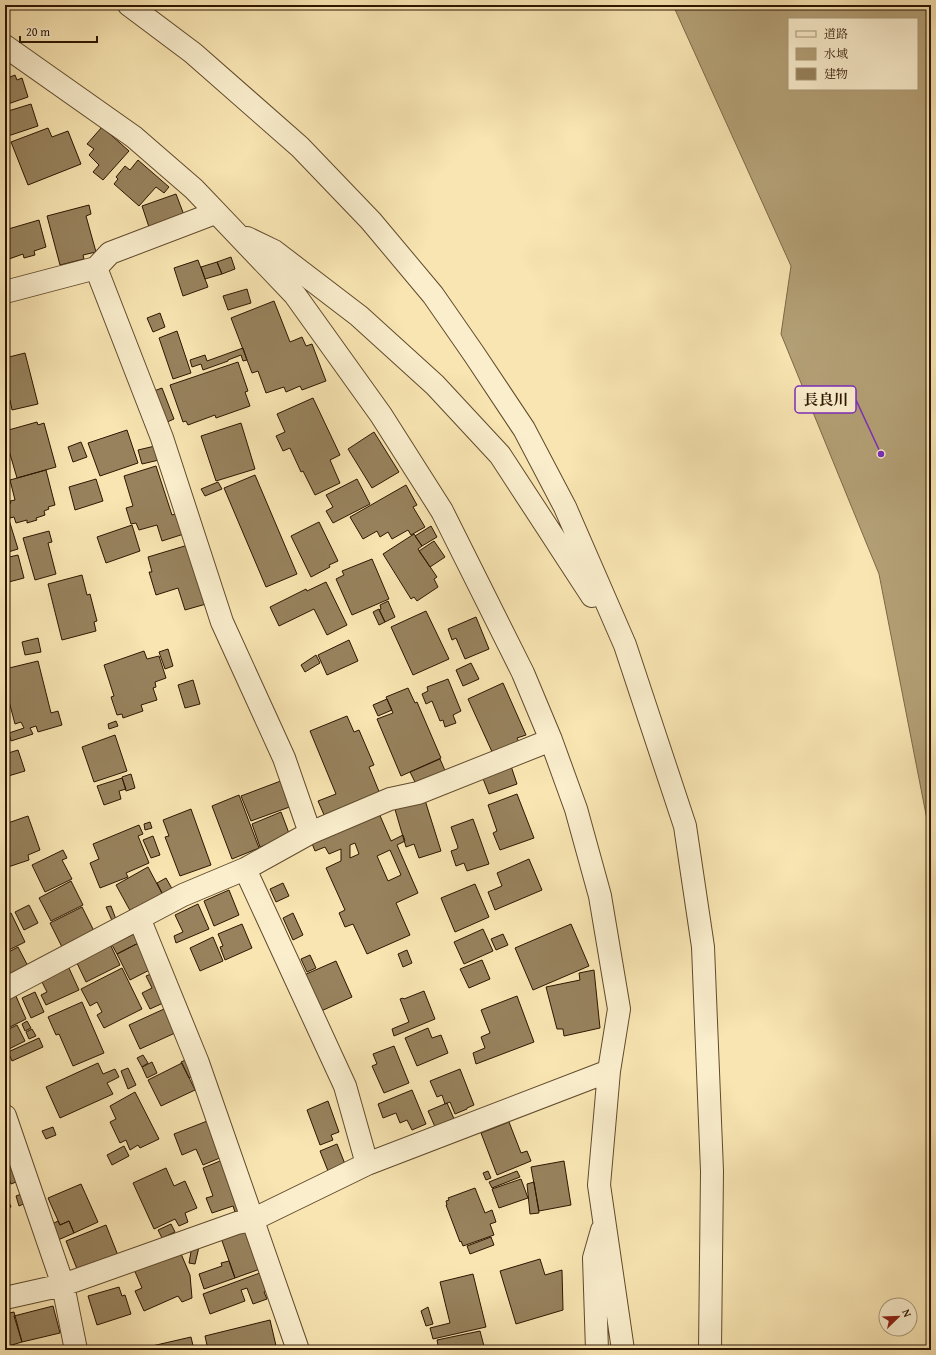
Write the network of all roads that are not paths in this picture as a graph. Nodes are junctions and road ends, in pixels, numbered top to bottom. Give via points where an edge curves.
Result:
1 (129, 5) edge
2 (5, 46) edge
3 (215, 213) junction
4 (231, 230) junction
5 (96, 268) junction
6 (5, 292) edge
7 (625, 645) junction
8 (551, 740) junction
9 (310, 833) junction
10 (245, 869) junction
11 (139, 918) junction
12 (5, 989) edge
13 (609, 1071) junction
14 (5, 1116) edge
15 (367, 1164) junction
16 (252, 1220) junction
17 (604, 1223) junction
18 (63, 1284) junction
19 (5, 1298) edge
20 (76, 1350) edge
21 (298, 1350) edge
22 (597, 1350) edge
23 (623, 1350) edge
24 (710, 1350) edge

1 - 7 street via 193,53 300,147 371,221 433,295 524,429 565,507
2 - 3 street via 134,137 194,189
3 - 4 street
3 - 5 street via 110,253
4 - 7 street via 274,251 359,316 450,401 500,455
4 - 8 street via 295,295 381,414 442,511 523,673
5 - 6 street
5 - 9 street via 162,438 222,622 284,758
7 - 24 street via 685,826 703,947 712,1171
8 - 9 street via 418,793 390,798
8 - 13 street via 576,809 600,896 618,1009
9 - 10 street
10 - 11 street via 183,895
10 - 15 street via 345,1086
11 - 12 street
11 - 16 street via 198,1063
13 - 15 street
13 - 17 street via 599,1185
14 - 18 street
15 - 16 street
16 - 18 street
16 - 21 street
17 - 22 street via 594,1258
17 - 23 street
18 - 19 street
18 - 20 street

